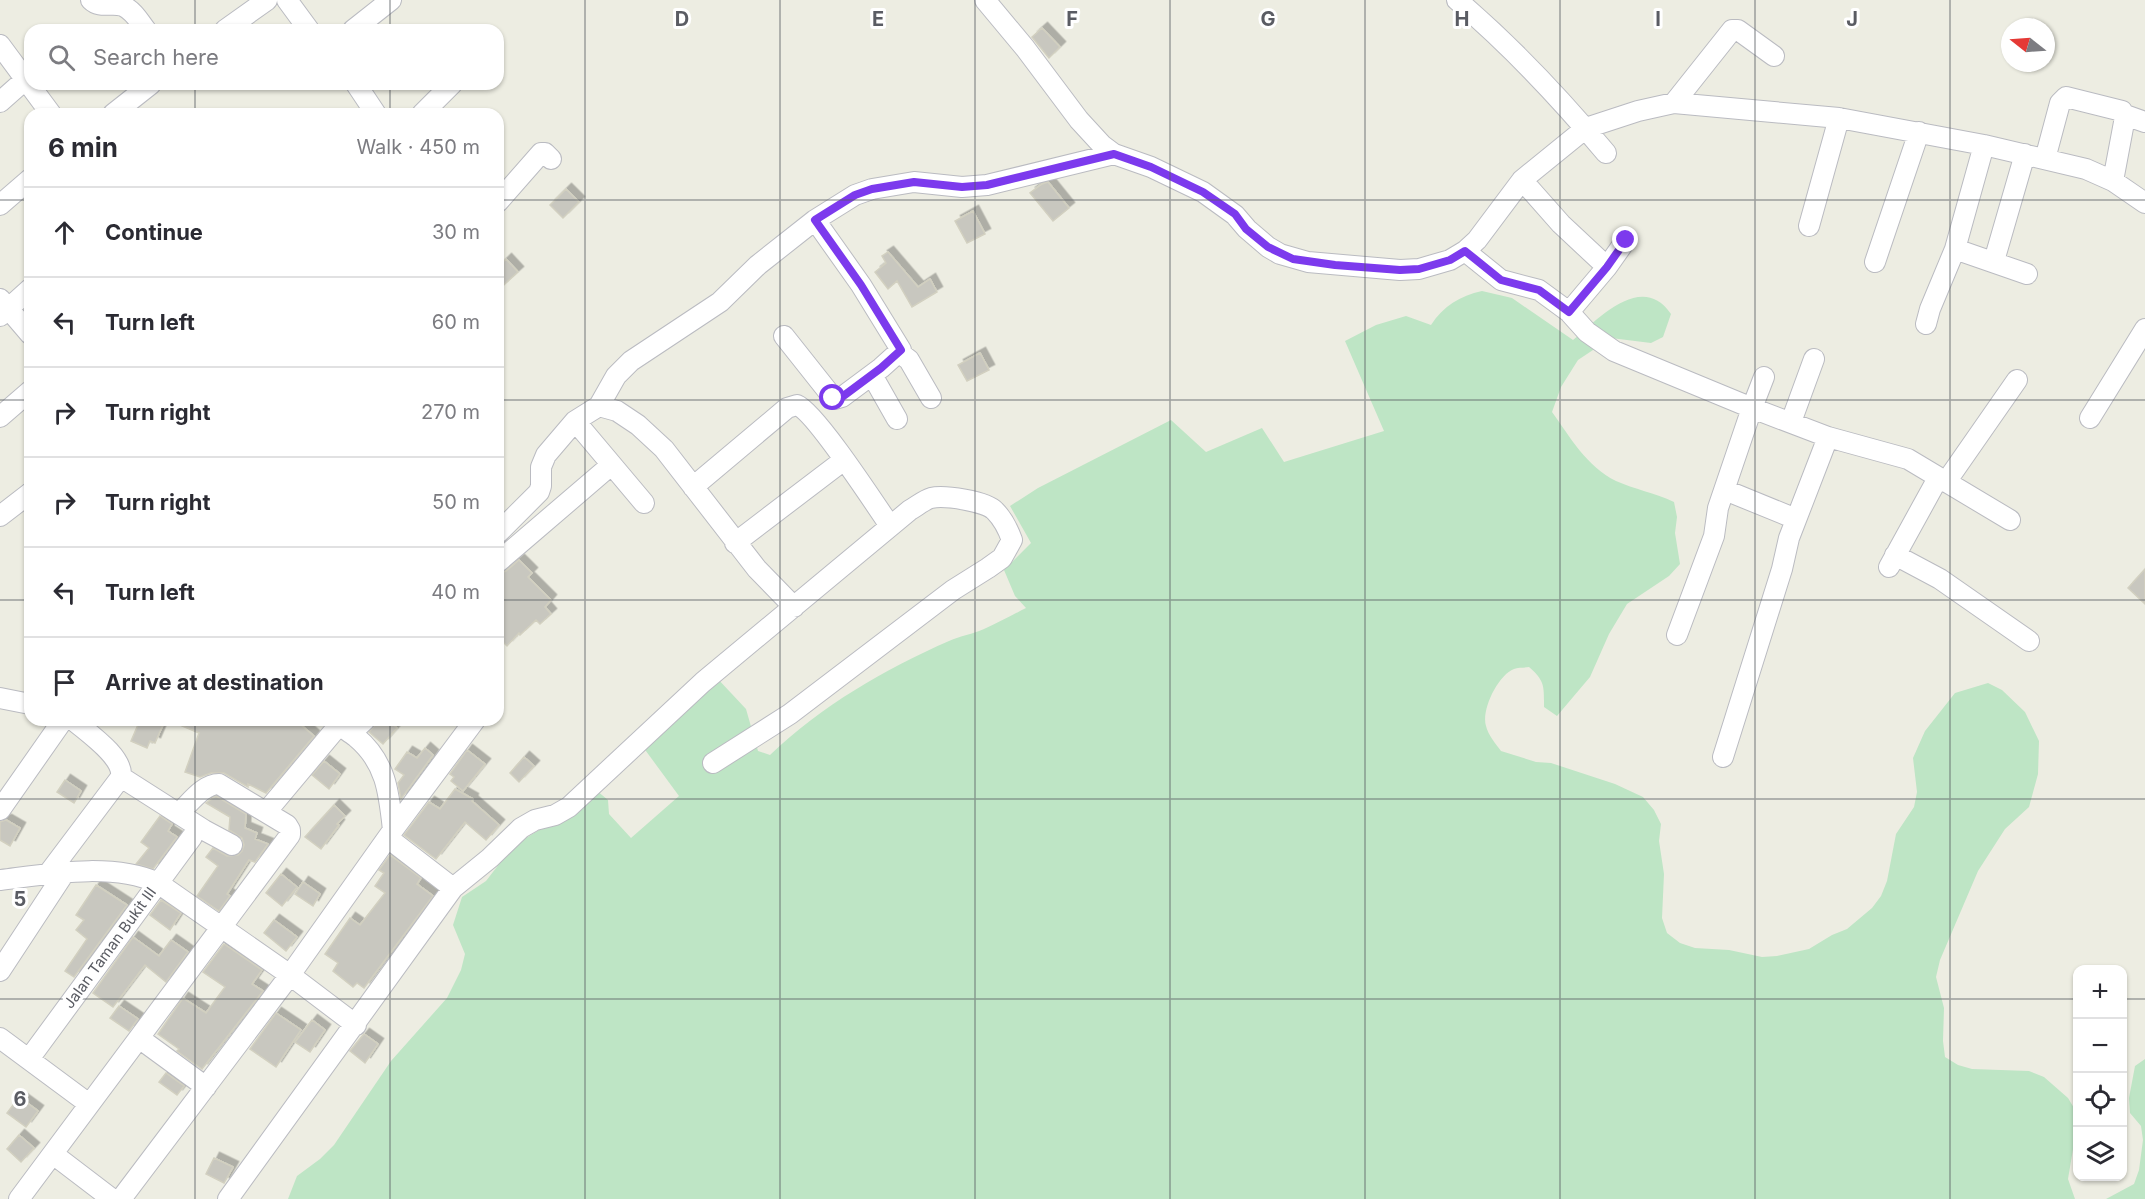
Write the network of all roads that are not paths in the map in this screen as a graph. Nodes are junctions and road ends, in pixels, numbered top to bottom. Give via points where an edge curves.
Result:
1 (91, 0) edge
2 (267, 0) edge
3 (287, 0) edge
4 (391, 0) edge
5 (985, 0) edge
6 (1457, 0) edge
7 (141, 24) edge
8 (233, 24) edge
9 (305, 24) edge
10 (361, 24) edge
11 (0, 45) edge
12 (1774, 56) dead end
13 (24, 76) edge
14 (24, 81) edge
15 (34, 90) edge
16 (143, 90) edge
17 (360, 90) edge
18 (446, 90) edge
19 (0, 102) edge
20 (1674, 103) junction
21 (47, 108) edge
22 (121, 108) edge
23 (372, 108) edge
24 (428, 108) edge
25 (2125, 115) junction
26 (1839, 118) junction
27 (2145, 122) edge
28 (1586, 129) junction
29 (1918, 132) junction
30 (1984, 145) junction
31 (1606, 153) dead end
32 (1114, 154) junction
33 (2025, 154) junction
34 (551, 159) dead end
35 (2045, 159) junction
36 (1522, 180) junction
37 (2113, 181) junction
38 (24, 184) edge
39 (504, 195) edge
40 (2145, 203) edge
41 (0, 205) edge
42 (815, 220) junction
43 (1809, 226) dead end
44 (1626, 240) dead end
45 (1955, 249) junction
46 (1465, 251) junction
47 (1996, 254) dead end
48 (1875, 262) dead end
49 (1607, 267) junction
50 (2027, 274) dead end
51 (24, 293) edge
52 (3, 308) edge
53 (1569, 312) junction
54 (1926, 324) dead end
55 (24, 328) edge
56 (2145, 329) edge
57 (783, 336) dead end
58 (900, 353) junction
59 (1814, 359) dead end
60 (872, 375) junction
61 (1764, 377) dead end
62 (2017, 380) dead end
63 (24, 396) edge
64 (931, 398) dead end
65 (599, 406) junction
66 (1752, 408) junction
67 (0, 417) edge
68 (2090, 418) dead end
69 (897, 419) dead end
70 (575, 421) junction
71 (1791, 422) junction
72 (1827, 437) junction
73 (844, 460) junction
74 (610, 465) junction
75 (1942, 480) junction
76 (693, 487) junction
77 (1725, 490) junction
78 (24, 499) edge
79 (644, 503) dead end
80 (0, 516) edge
81 (1796, 519) junction
82 (2010, 520) dead end
83 (890, 526) junction
84 (504, 527) edge
85 (735, 543) junction
86 (504, 557) edge
87 (794, 607) junction
88 (1677, 635) dead end
89 (2029, 641) dead end
90 (0, 698) edge
91 (24, 703) edge
92 (59, 726) edge
93 (80, 726) edge
94 (346, 726) edge
95 (348, 726) edge
96 (471, 726) edge
97 (1722, 757) dead end
98 (713, 763) dead end
99 (121, 777) junction
100 (0, 810) edge
101 (267, 811) junction
102 (179, 813) junction
103 (390, 834) junction
104 (192, 837) dead end
105 (232, 845) dead end
106 (57, 873) junction
107 (0, 880) edge
108 (158, 883) junction
109 (453, 888) junction
110 (221, 927) junction
111 (0, 971) edge
112 (290, 975) junction
113 (356, 1025) junction
114 (0, 1038) edge
115 (140, 1038) junction
116 (29, 1059) junction
117 (206, 1087) junction
118 (89, 1104) junction
119 (53, 1154) junction
120 (19, 1199) edge
121 (112, 1199) edge
122 (121, 1199) edge
123 (228, 1199) edge

1 - 7 street via 101,5 121,5
2 - 8 street
3 - 9 street
4 - 10 street
5 - 32 street via 1079,120
6 - 28 street via 1527,64
11 - 13 street
12 - 20 street via 1738,30 1732,30
14 - 19 street
15 - 21 street
16 - 22 street
17 - 23 street
18 - 24 street
20 - 26 street
20 - 28 street
25 - 27 street
25 - 35 street via 2066,97 2060,103
25 - 37 street
26 - 29 street
26 - 43 street
28 - 31 street
28 - 36 street
29 - 30 street
29 - 48 street
30 - 33 street
30 - 45 street
32 - 42 street via 987,185 962,187 914,182 872,189
32 - 46 street via 1203,192 1235,214 1268,247 1293,259 1409,269 1432,266
33 - 35 street
33 - 47 street
34 - 39 street via 541,153
35 - 37 street
36 - 46 street
36 - 49 street
37 - 40 street
38 - 41 street
42 - 58 street via 900,346
42 - 65 street via 758,265 720,302 631,361 616,376
44 - 49 street
45 - 50 street
45 - 54 street
46 - 53 street via 1501,280 1539,290
49 - 53 street
51 - 52 street
52 - 55 street
53 - 66 street via 1587,332 1614,351
56 - 68 street
57 - 60 street via 833,398 842,397
58 - 60 street
58 - 64 street via 909,360
59 - 71 street
60 - 69 street
61 - 66 street
62 - 75 street
63 - 67 street
65 - 70 street
65 - 76 street via 617,411 638,424 664,449
66 - 71 street
66 - 77 street
70 - 74 street
70 - 84 street via 542,461 539,492
71 - 72 street
72 - 75 street via 1908,459
72 - 81 street
73 - 76 street via 803,408 792,406
73 - 83 street
73 - 85 street
74 - 79 street
74 - 86 street
75 - 82 street
75 - 89 street via 1892,561 1940,579
76 - 85 street
77 - 81 street
77 - 88 street via 1714,536
78 - 80 street
81 - 97 street
83 - 87 street
83 - 98 street via 928,498 944,496 994,509 1012,540 1002,558 953,590 790,714
85 - 87 street
87 - 109 street via 703,682 569,807 521,828
90 - 91 street
92 - 100 street
93 - 99 street via 114,756
94 - 101 street
95 - 103 street via 382,768 390,805
96 - 103 street
99 - 102 street
99 - 106 street
101 - 102 street via 219,784 211,784
101 - 110 street via 287,825 290,835
102 - 105 street
103 - 109 street
103 - 112 street
104 - 108 street, Jalan Taman Bukit III
106 - 107 street
106 - 108 street via 122,874
106 - 111 street
108 - 110 street
108 - 116 street, Jalan Taman Bukit III
109 - 113 street
110 - 112 street
110 - 115 street
112 - 113 street
112 - 117 street
113 - 123 street
114 - 116 street
115 - 117 street
115 - 118 street
116 - 118 street
117 - 122 street
118 - 119 street
119 - 120 street
119 - 121 street

